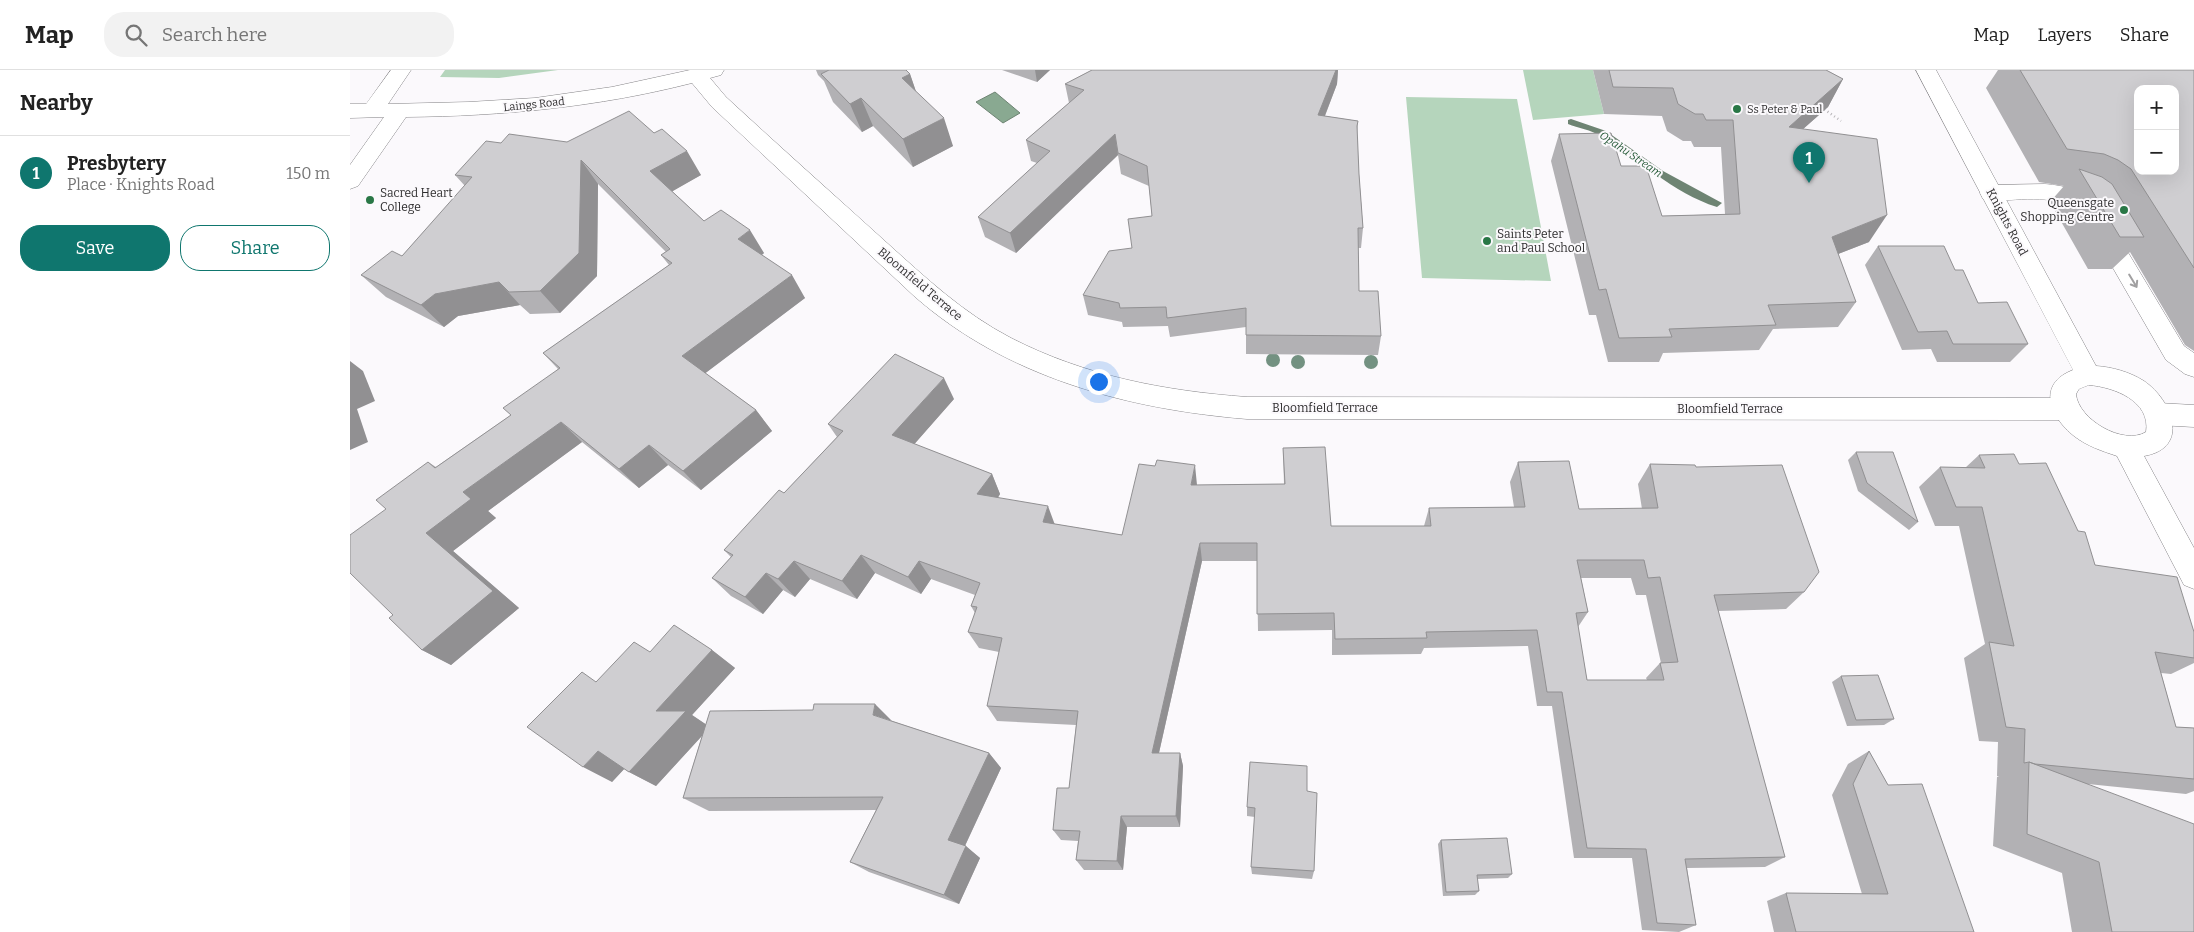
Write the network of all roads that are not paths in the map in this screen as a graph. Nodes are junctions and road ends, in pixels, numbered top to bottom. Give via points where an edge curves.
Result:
1 (400, 70) edge
2 (1926, 70) edge
3 (705, 72) edge
4 (400, 110) junction
5 (350, 111) edge
6 (372, 111) junction
7 (350, 181) edge
8 (1991, 193) junction
9 (2194, 366) edge
10 (2088, 375) junction
11 (2066, 409) junction
12 (2158, 414) junction
13 (2194, 416) edge
14 (2126, 448) junction
15 (2194, 576) edge

1 - 6 street
2 - 8 street, Knights Road
3 - 4 street, Laings Road via 562,101 509,107
3 - 11 street, Bloomfield Terrace via 719,102 930,296 969,326 1020,355 1091,382 1188,404 1247,408
4 - 6 street, Laings Road
4 - 7 street
5 - 6 street, Laings Road
8 -> 9 street via 2062,192 2081,199 2098,222 2175,353
8 - 10 street, Knights Road
10 - 11 street via 2069,382 2063,399
10 - 12 street via 2123,382 2140,392
11 - 14 street via 2073,420 2096,439
12 - 13 street
12 - 14 street via 2161,431 2154,441 2142,447
14 - 15 street

